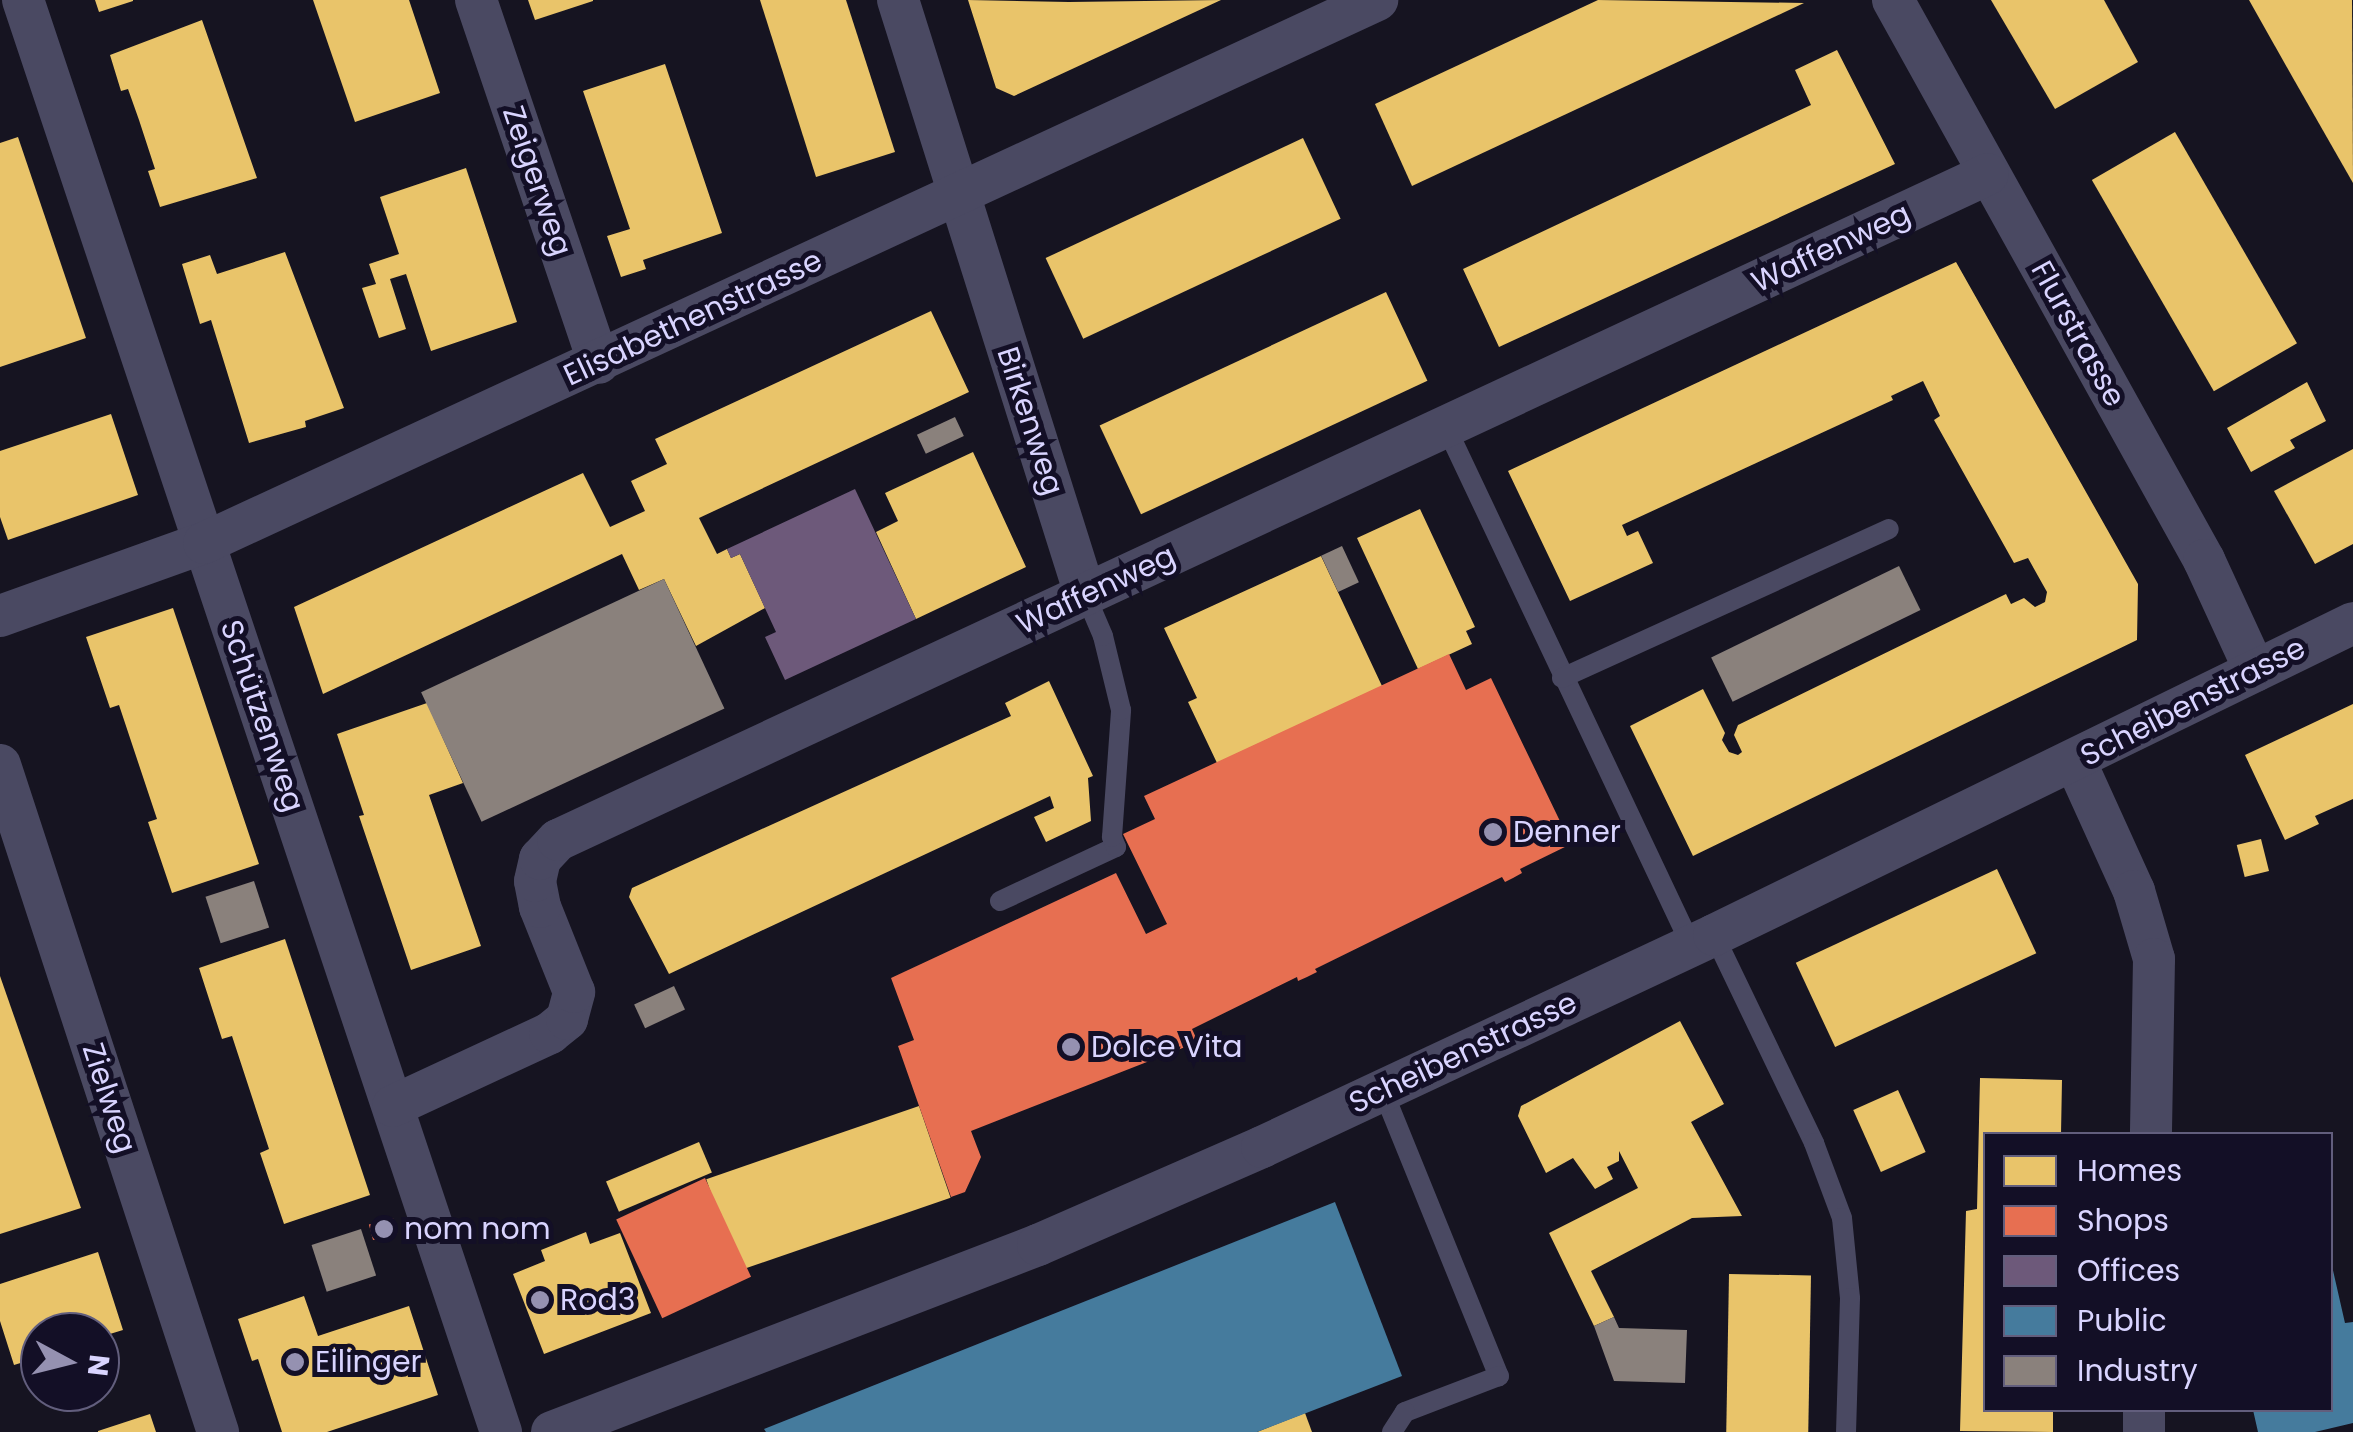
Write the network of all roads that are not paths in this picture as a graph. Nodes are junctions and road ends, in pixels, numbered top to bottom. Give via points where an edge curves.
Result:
1 (23, 0) edge
2 (476, 0) edge
3 (898, 0) edge
4 (1378, 0) edge
5 (1893, 0) edge
6 (1321, 12) edge
7 (1988, 174) junction
8 (958, 194) junction
9 (598, 363) junction
10 (1446, 429) junction
11 (1889, 530) dead end
12 (204, 543) junction
13 (1085, 594) junction
14 (0, 616) edge
15 (2353, 623) edge
16 (2255, 671) junction
17 (1562, 678) junction
18 (2075, 761) junction
19 (0, 764) edge
20 (1000, 901) dead end
21 (1702, 940) junction
22 (1383, 1091) junction
23 (393, 1106) junction
24 (2151, 1132) edge
25 (218, 1432) edge
26 (501, 1432) edge
27 (552, 1432) edge
28 (1392, 1432) edge
29 (1846, 1432) edge

1 - 12 street, Schützenweg
2 - 9 street, Zeigerweg
3 - 8 street, Birkenweg
4 - 6 street, Elisabethenstrasse
5 - 7 street, Flurstrasse
6 - 8 street, Elisabethenstrasse
7 - 10 street, Waffenweg
7 - 16 street, Flurstrasse via 2204,560
8 - 9 street, Elisabethenstrasse
8 - 13 street, Birkenweg
9 - 12 street, Elisabethenstrasse
10 - 13 street, Waffenweg
10 - 17 lane
11 - 17 lane
12 - 14 street, Elisabethenstrasse
12 - 23 street, Schützenweg
13 - 20 lane, Birkenweg via 1121,710 1116,847
13 - 23 street, Waffenweg via 558,840 540,859 536,891 572,985 567,1019
15 - 16 street, Scheibenstrasse
16 - 18 street, Scheibenstrasse
17 - 21 lane
18 - 21 street, Scheibenstrasse
18 - 24 street via 2134,890 2154,959
19 - 25 street, Zielweg
21 - 22 street, Scheibenstrasse
21 - 29 lane via 1814,1144 1842,1218 1850,1298
22 - 27 street, Scheibenstrasse via 1038,1245
22 - 28 lane via 1499,1376 1405,1412
23 - 26 street, Schützenweg

